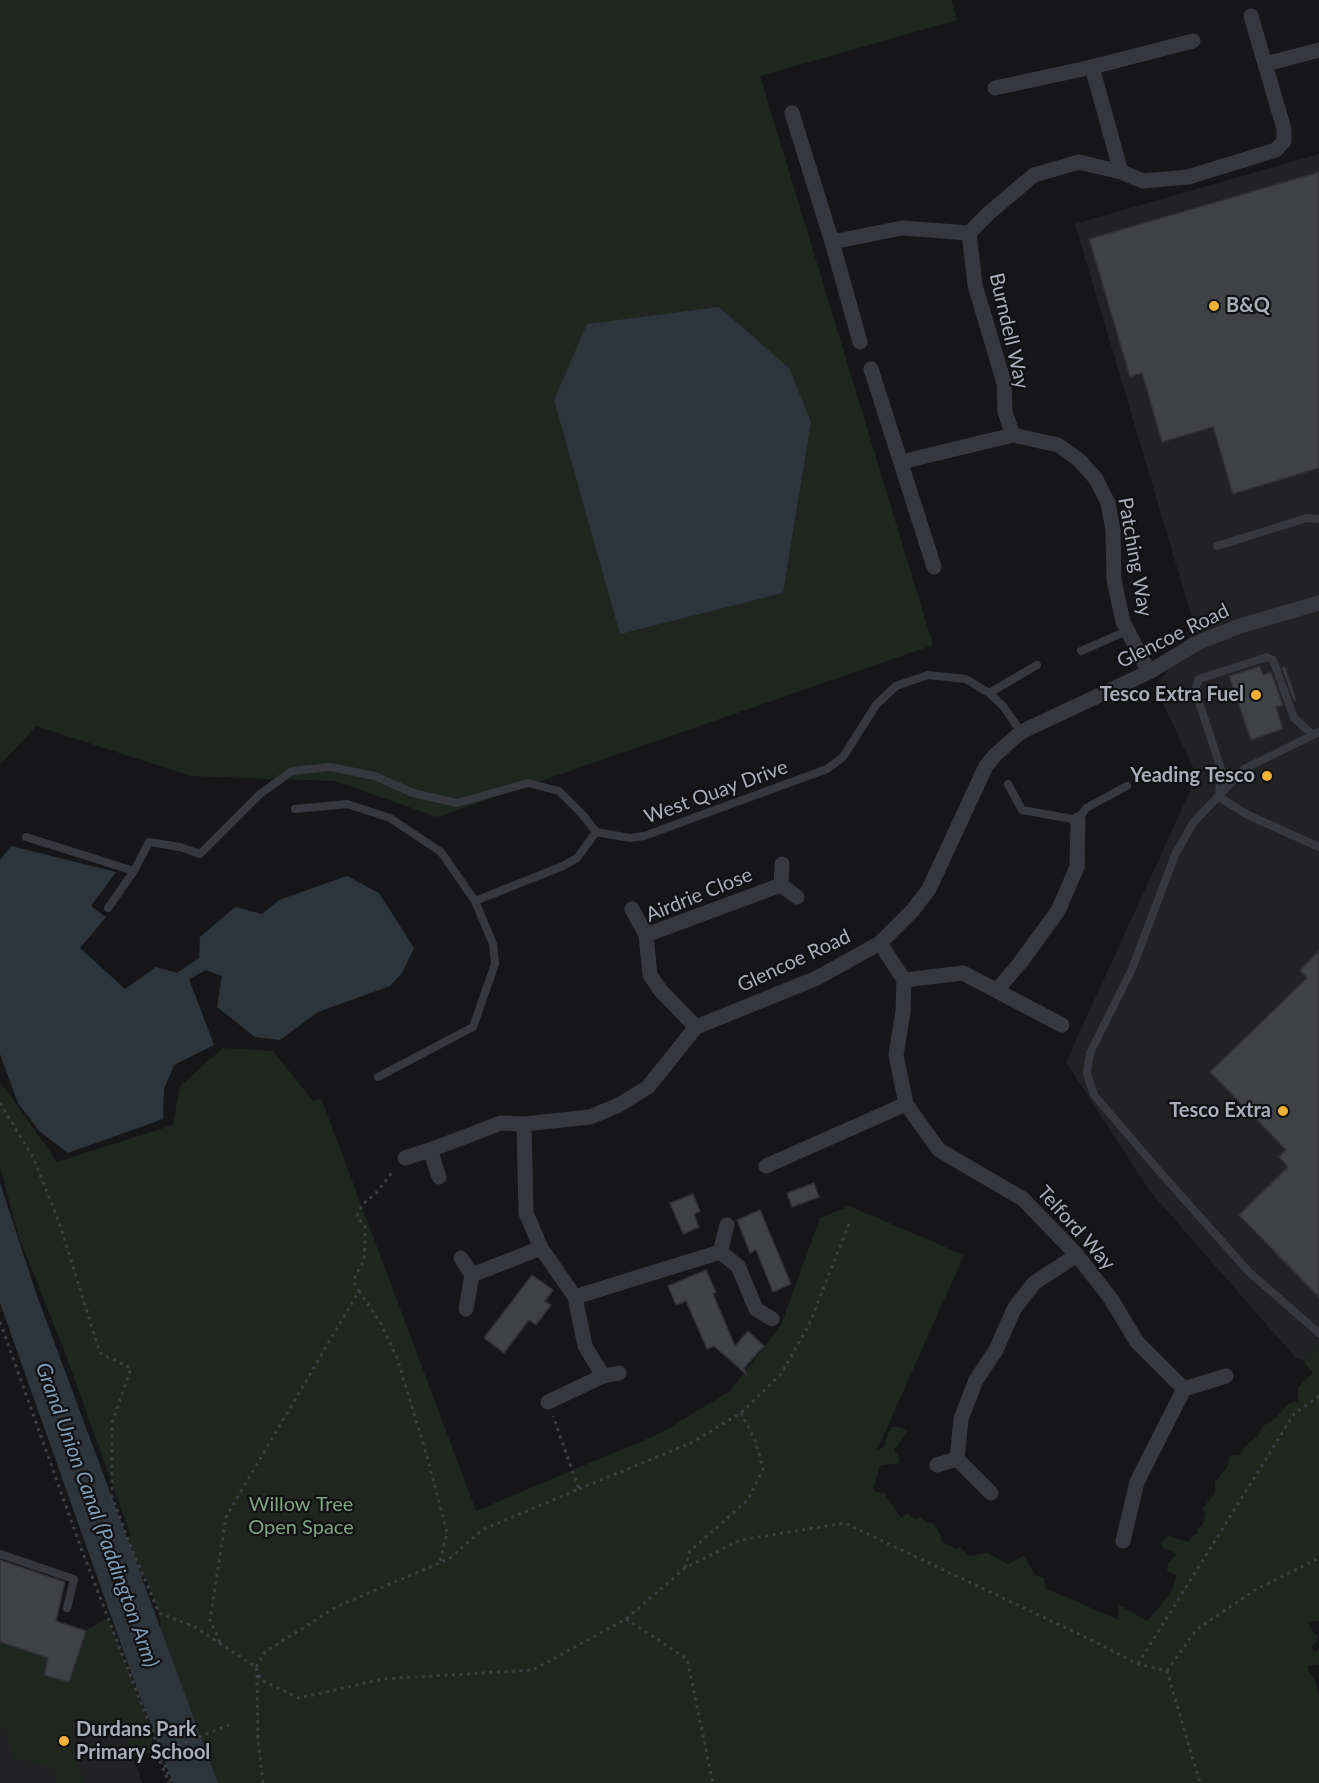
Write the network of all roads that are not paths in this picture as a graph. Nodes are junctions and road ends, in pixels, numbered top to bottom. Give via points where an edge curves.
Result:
1 (1251, 16) dead end
2 (1193, 41) dead end
3 (1319, 50) edge
4 (1266, 64) junction
5 (1092, 67) junction
6 (995, 88) dead end
7 (792, 113) dead end
8 (1121, 172) junction
9 (969, 233) junction
10 (832, 242) junction
11 (860, 342) dead end
12 (871, 369) dead end
13 (1013, 435) junction
14 (901, 462) junction
15 (1319, 519) edge
16 (1217, 546) dead end
17 (934, 567) dead end
18 (1319, 603) edge
19 (1127, 631) junction
20 (1081, 651) dead end
21 (1037, 665) dead end
22 (1149, 672) junction
23 (989, 693) junction
24 (1021, 732) junction
25 (1316, 734) edge
26 (1008, 784) dead end
27 (1127, 786) dead end
28 (1219, 797) junction
29 (295, 809) dead end
30 (1078, 820) junction
31 (596, 832) junction
32 (26, 837) dead end
33 (1319, 847) edge
34 (782, 864) dead end
35 (134, 871) junction
36 (781, 885) junction
37 (797, 897) dead end
38 (476, 901) junction
39 (108, 908) dead end
40 (632, 909) dead end
41 (646, 935) junction
42 (880, 943) junction
43 (903, 980) junction
44 (997, 990) junction
45 (1062, 1025) dead end
46 (696, 1028) junction
47 (378, 1077) dead end
48 (906, 1104) junction
49 (524, 1124) junction
50 (430, 1150) junction
51 (405, 1158) road end
52 (766, 1166) dead end
53 (439, 1177) dead end
54 (727, 1225) dead end
55 (541, 1248) junction
56 (720, 1252) junction
57 (1077, 1255) junction
58 (461, 1258) dead end
59 (472, 1275) junction
60 (575, 1297) junction
61 (466, 1309) dead end
62 (772, 1319) dead end
63 (1319, 1333) edge
64 (619, 1374) dead end
65 (603, 1376) junction
66 (1226, 1376) dead end
67 (1184, 1389) junction
68 (548, 1402) road end
69 (957, 1459) junction
70 (937, 1465) dead end
71 (991, 1493) dead end
72 (1123, 1541) dead end
73 (0, 1554) edge
74 (67, 1608) dead end

1 - 4 street
2 - 5 street
3 - 4 street
4 - 8 street via 1284,129 1284,141 1276,150 1188,177 1143,181
5 - 6 street
5 - 8 street
7 - 10 street
8 - 9 street via 1079,162 1034,175
9 - 10 street via 902,228
9 - 13 street, Burndell Way via 975,285 1004,383 1005,412
10 - 11 street
12 - 14 street
13 - 14 street, Patching Way
13 - 19 street, Patching Way via 1058,446 1079,460 1096,479 1108,503 1114,580
14 - 17 street
15 - 16 lane via 1307,518
18 - 22 street, Glencoe Road via 1229,630 1197,643
19 - 20 lane
19 - 22 street, Patching Way
21 - 23 lane
22 - 24 street, Glencoe Road
23 - 24 lane, West Quay Drive
23 - 31 lane, West Quay Drive via 966,679 928,675 896,686 876,705 843,757 827,769 644,836 630,838
24 - 42 street, Glencoe Road via 986,766 929,889
25 - 28 lane via 1244,769
25 - 28 lane via 1294,718 1274,660 1267,657 1199,680 1195,690 1221,769
26 - 30 lane via 1022,810
27 - 30 lane via 1086,808
28 - 33 lane via 1248,816
28 - 63 lane via 1193,823 1174,855 1132,969 1090,1053 1087,1073 1094,1095 1249,1272
29 - 38 lane via 348,804 390,818 441,852
30 - 44 street via 1077,867 1058,911
31 - 35 lane via 559,791 528,783 457,803 413,793 375,776 330,767 292,771 260,794 200,854 149,842
31 - 38 lane via 577,858
32 - 35 lane
34 - 36 street
35 - 39 lane
36 - 37 street, Airdrie Close
36 - 41 street, Airdrie Close
38 - 47 lane via 493,944 495,964 473,1027
40 - 41 street
41 - 46 street, Airdrie Close via 650,975
42 - 43 street
42 - 46 street, Glencoe Road via 817,978
43 - 44 street via 963,974
43 - 48 street, Telford Way via 896,1055
44 - 45 street
46 - 49 street, Glencoe Road via 648,1088 619,1105 590,1117
48 - 52 street
48 - 57 street, Telford Way via 939,1150 1023,1199
49 - 50 street, Glencoe Road via 501,1123
49 - 55 street via 526,1213
50 - 51 street, Glencoe Road
50 - 53 street
54 - 56 street
55 - 59 street
55 - 60 street
56 - 60 street
56 - 62 street via 738,1266 756,1309
57 - 67 street, Telford Way via 1111,1299 1137,1342
57 - 69 street via 1034,1283 1014,1309 996,1350 976,1380 961,1419
58 - 59 street
59 - 61 street
60 - 65 street via 585,1346
64 - 65 street
65 - 68 street
66 - 67 street
67 - 72 street via 1137,1482
69 - 70 street
69 - 71 street
73 - 74 lane via 74,1579

